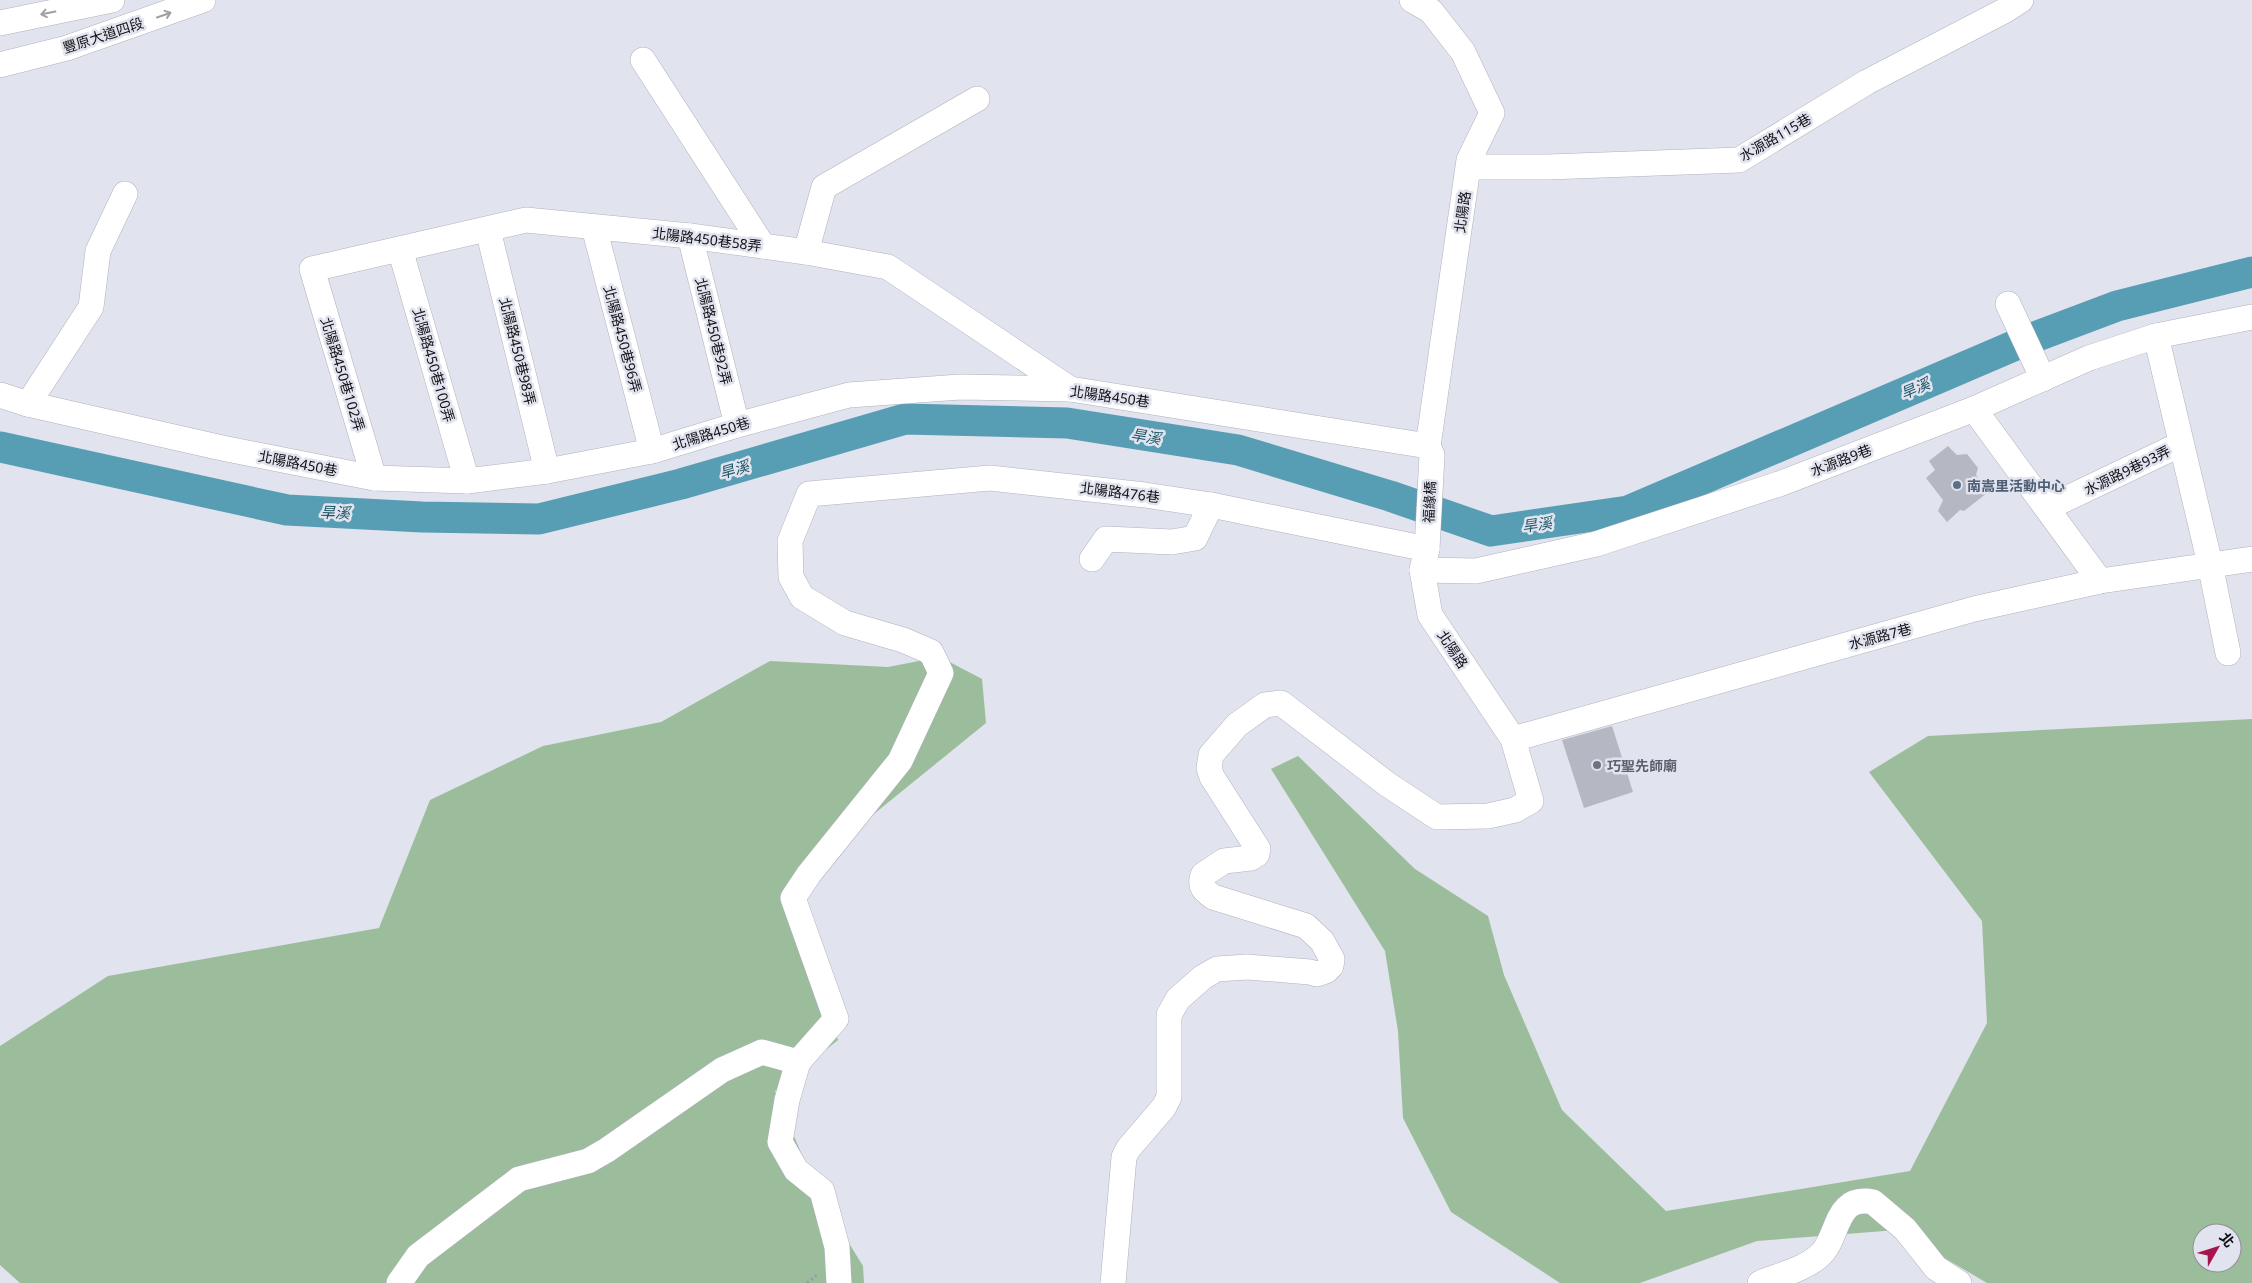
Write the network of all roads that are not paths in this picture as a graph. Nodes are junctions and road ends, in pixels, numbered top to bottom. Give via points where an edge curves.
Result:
1 (111, 0) edge
2 (203, 0) edge
3 (1412, 0) edge
4 (2022, 0) edge
5 (0, 23) edge
6 (643, 60) dead end
7 (0, 64) edge
8 (977, 99) dead end
9 (1469, 167) junction
10 (125, 194) dead end
11 (594, 227) junction
12 (488, 230) junction
13 (690, 236) junction
14 (763, 246) junction
15 (400, 249) junction
16 (806, 252) junction
17 (312, 269) joint
18 (2008, 304) dead end
19 (2252, 317) edge
20 (2156, 336) junction
21 (2043, 379) junction
22 (1070, 389) junction
23 (0, 395) edge
24 (28, 404) junction
25 (1974, 409) junction
26 (737, 425) junction
27 (2181, 444) junction
28 (1430, 450) junction
29 (652, 452) junction
30 (547, 471) junction
31 (374, 478) junction
32 (467, 481) junction
33 (1211, 505) junction
34 (2047, 508) junction
35 (1092, 559) dead end
36 (2252, 559) edge
37 (1424, 560) junction
38 (2210, 564) junction
39 (2100, 581) junction
40 (2228, 654) dead end
41 (1513, 739) junction
42 (798, 1062) junction
43 (398, 1283) edge
44 (839, 1283) edge
45 (1113, 1283) edge
46 (1760, 1283) edge
47 (1959, 1283) edge

1 -> 5 street
7 -> 2 street, 豐原大道四段 via 67,48
3 - 9 street, 北陽路 via 1431,11 1463,52 1492,113 1469,160
4 - 9 street, 水源路115巷 via 1867,82 1739,160
6 - 14 street
8 - 16 street via 824,186
9 - 28 street, 北陽路
10 - 24 street via 98,251 90,307
11 - 12 street, 北陽路450巷58弄 via 526,220
11 - 13 street, 北陽路450巷58弄
11 - 29 street, 北陽路450巷96弄
12 - 15 street, 北陽路450巷58弄
12 - 30 street, 北陽路450巷98弄
13 - 14 street, 北陽路450巷58弄
13 - 26 street, 北陽路450巷92弄
14 - 16 street, 北陽路450巷58弄
15 - 17 street, 北陽路450巷58弄
15 - 32 street, 北陽路450巷100弄
16 - 22 street, 北陽路450巷58弄 via 888,267
17 - 31 street, 北陽路450巷102弄
18 - 21 street
19 - 20 street, 水源路9巷
20 - 21 street, 水源路9巷 via 2089,358
20 - 27 street, 水源路9巷93弄
21 - 25 street, 水源路9巷
22 - 26 street, 北陽路450巷 via 960,388 849,394
22 - 28 street, 北陽路450巷
23 - 24 street, 北陽路450巷
24 - 31 street, 北陽路450巷
25 - 34 street
25 - 37 street, 水源路9巷 via 1779,484 1596,544 1476,570
26 - 29 street, 北陽路450巷
27 - 34 street, 水源路9巷93弄
27 - 38 street, 水源路9巷93弄
28 - 37 street, 福緣橋
29 - 30 street, 北陽路450巷
30 - 32 street, 北陽路450巷
31 - 32 street, 北陽路450巷
33 - 35 street via 1195,538 1172,542 1106,540
33 - 37 street, 北陽路476巷
33 - 42 street, 北陽路476巷 via 990,478 809,494 790,541 791,577 802,597 845,623 931,652 941,672 900,762 809,874 794,898 836,1019
34 - 39 street
36 - 38 street, 水源路7巷
37 - 41 street, 北陽路 via 1430,615
38 - 39 street, 水源路7巷
38 - 40 street, 水源路9巷93弄
39 - 41 street, 水源路7巷 via 1965,612
41 - 45 street, 北陽路 via 1531,801 1515,810 1488,816 1437,817 1387,784 1281,702 1265,704 1244,720 1211,755 1209,768 1212,778 1258,849 1251,858 1224,861 1203,875 1203,889 1213,897 1306,926 1329,951 1331,966 1326,972 1317,974 1247,967 1217,969 1178,1000 1169,1015 1169,1097 1124,1157
42 - 43 street via 762,1052 722,1070 588,1161 518,1179 418,1256
42 - 44 street via 780,1142 796,1170 822,1191 837,1247
46 - 47 street via 1795,1271 1818,1257 1826,1250 1840,1216 1848,1206 1867,1200 1905,1229 1936,1268

